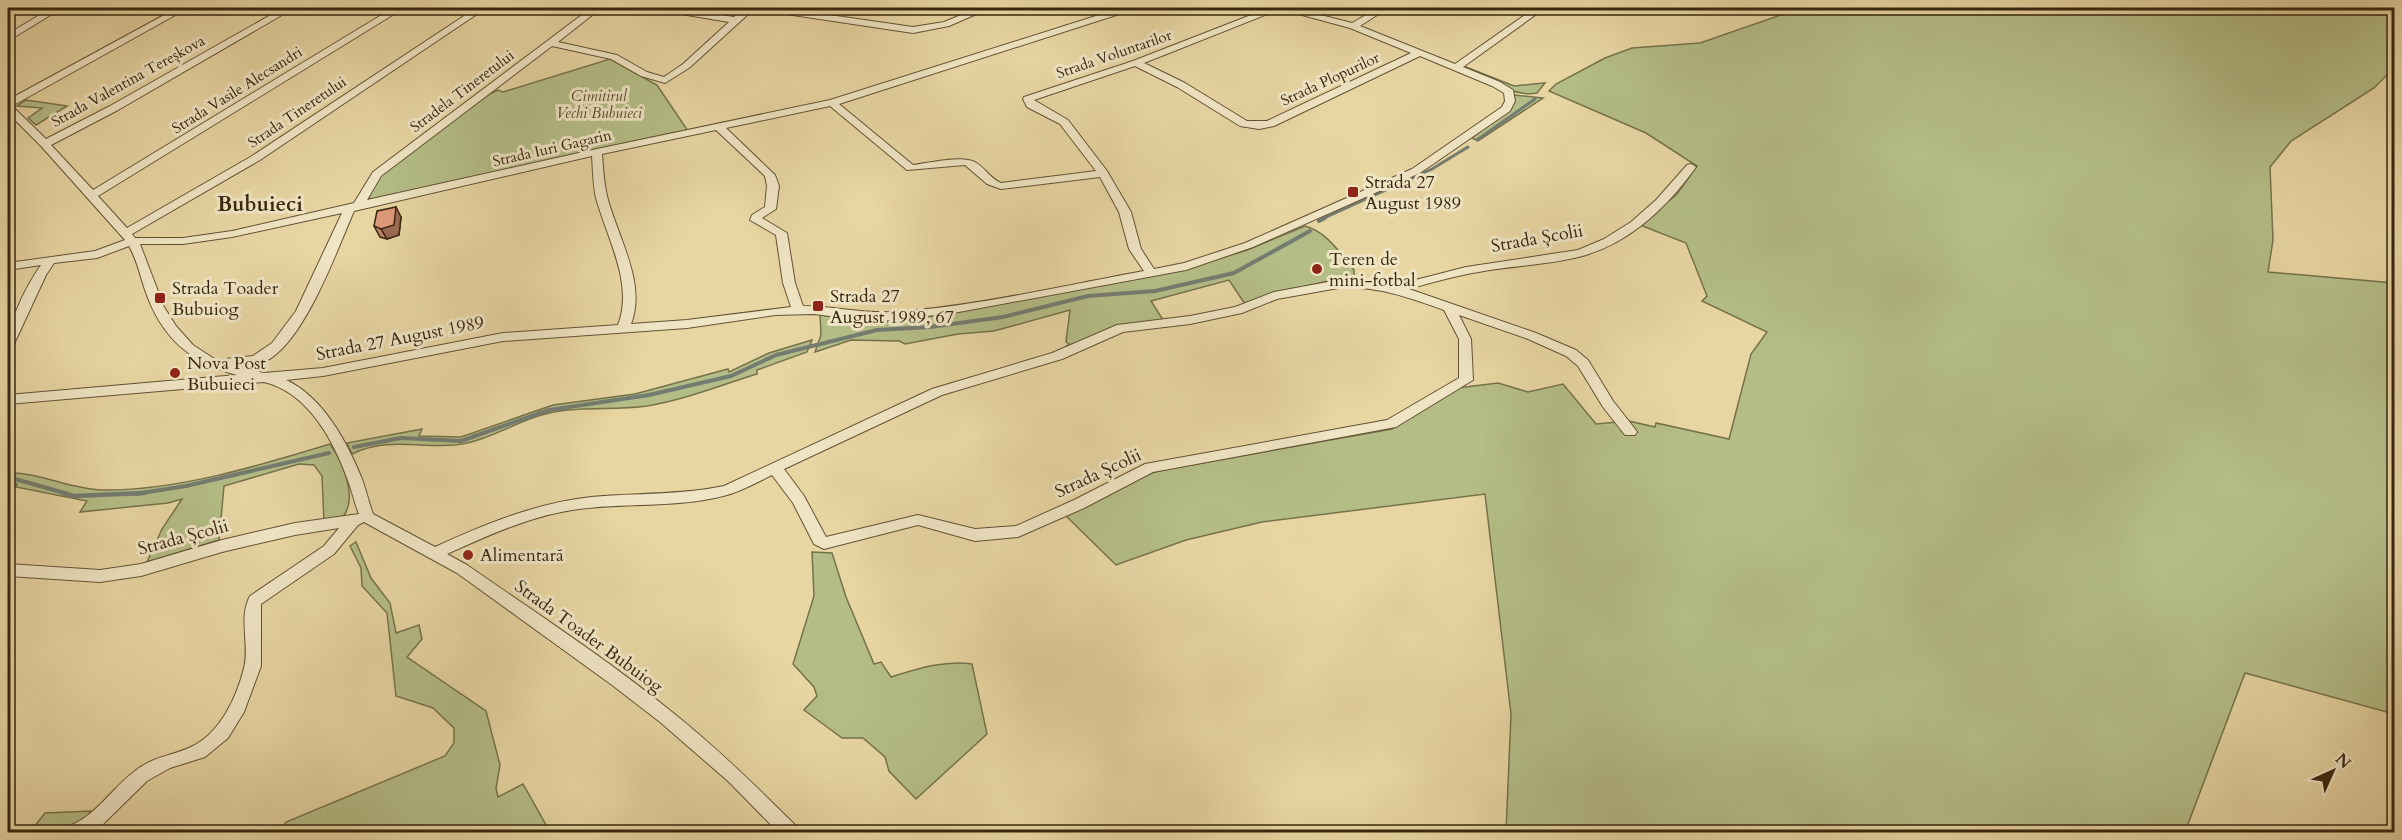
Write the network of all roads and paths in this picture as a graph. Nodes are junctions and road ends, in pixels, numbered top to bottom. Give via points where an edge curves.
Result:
1 (57, 8) edge
2 (183, 8) edge
3 (289, 8) edge
4 (399, 8) edge
5 (481, 8) edge
6 (596, 8) edge
7 (663, 8) edge
8 (750, 8) edge
9 (766, 8) edge
10 (985, 8) edge
11 (1129, 8) edge
12 (1276, 8) edge
13 (1284, 8) edge
14 (1384, 8) edge
15 (1540, 8) edge
16 (735, 20) junction
17 (1353, 26) junction
18 (8, 38) edge
19 (551, 43) junction
20 (1419, 53) junction
21 (1136, 63) junction
22 (1456, 68) junction
23 (832, 103) junction
24 (8, 106) edge
25 (720, 128) junction
26 (45, 144) junction
27 (597, 152) junction
28 (1691, 167) dead end
29 (1103, 173) junction
30 (91, 196) junction
31 (353, 209) junction
32 (129, 237) junction
33 (50, 261) junction
34 (8, 266) edge
35 (1151, 273) junction
36 (1397, 289) junction
37 (1448, 306) junction
38 (798, 310) junction
39 (623, 328) junction
40 (8, 344) edge
41 (213, 363) junction
42 (262, 377) junction
43 (8, 400) edge
44 (1630, 432) dead end
45 (775, 468) junction
46 (361, 519) junction
47 (436, 553) junction
48 (8, 570) edge
49 (75, 832) edge
50 (790, 832) edge

1 - 18 street
2 - 24 street
3 - 26 street, Strada Valentina Tereșkova
4 - 30 street, Strada Vasile Alecsandri
5 - 32 street, Strada Tineretului via 256,158
6 - 19 street, Stradela Tineretului
7 - 16 street
8 - 16 street
9 - 10 street via 913,30 946,24
11 - 23 street, Strada Iuri Gagarin
12 - 21 street, Strada Voluntarilor
13 - 17 street
14 - 17 street
15 - 22 street
16 - 19 street via 686,66 665,80 644,74 614,57
17 - 20 street
19 - 31 street, Stradela Tineretului via 378,173
20 - 21 street, Strada Plopurilor via 1270,124 1251,126
20 - 22 street
21 - 29 street, Strada Voluntarilor via 1028,99 1031,105 1064,122
22 - 35 street, Strada 27 August 1989 via 1509,92 1506,108 1416,171 1249,245
23 - 25 street, Strada Iuri Gagarin
23 - 29 street via 911,168 966,162 985,180 1001,186
24 - 26 street
25 - 27 street, Strada Iuri Gagarin
25 - 38 street via 770,175 770,208 756,220 781,233
26 - 30 street
27 - 31 street, Strada Iuri Gagarin
27 - 39 street via 602,198 631,300 629,318
28 - 36 street, Strada Școlii via 1672,193 1617,237 1594,249 1443,275
29 - 35 street via 1125,212 1135,249
30 - 32 street
31 - 32 street, Strada Iuri Gagarin via 232,234 183,240
31 - 41 street, Stradela Tineretului via 290,329 260,358
32 - 33 street, Strada Iuri Gagarin via 105,252
32 - 41 street via 138,249 163,317 189,349
33 - 34 street, Strada Iuri Gagarin
33 - 40 street
35 - 38 street, Strada 27 August 1989 via 895,316
36 - 37 street, Strada Școlii
36 - 45 street, Strada Școlii via 1364,283 1316,287 1274,296 1238,310 1121,328 1057,356 937,392
37 - 44 street, Strada Școlii via 1571,353 1583,363
37 - 45 street, Strada Școlii via 1465,339 1466,380 1391,424 1150,468 1018,531 975,535 918,520 824,543 800,500
38 - 39 street, Strada 27 August 1989
39 - 42 street, Strada 27 August 1989 via 503,337 344,369
41 - 42 street
42 - 43 street, Strada 27 August 1989
42 - 46 street via 295,390 335,437 355,479
45 - 47 street, Strada Școlii via 702,497 570,505 501,524
46 - 47 street, Strada Toader Bubuiog
46 - 48 street, Strada Școlii via 295,529 141,570 100,576
46 - 49 street via 329,550 255,600 253,666 236,712 222,733 199,752 154,767 88,827
47 - 50 street, Strada Toader Bubuiog via 658,710 735,777

